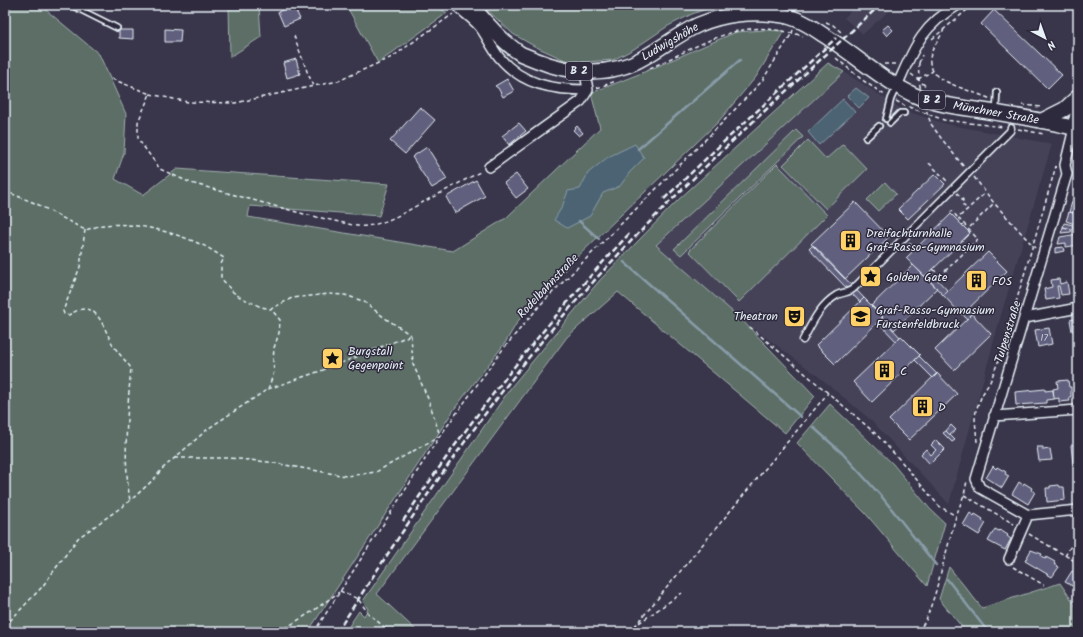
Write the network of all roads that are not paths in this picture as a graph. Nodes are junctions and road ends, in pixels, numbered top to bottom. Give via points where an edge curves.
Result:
1 (71, 5) edge
2 (958, 5) edge
3 (466, 7) edge
4 (781, 10) edge
5 (117, 28) dead end
6 (585, 72) junction
7 (588, 90) junction
8 (894, 92) junction
9 (997, 92) dead end
10 (1078, 97) edge
11 (994, 105) junction
12 (904, 113) dead end
13 (1078, 113) edge
14 (1043, 114) junction
15 (886, 119) dead end
16 (890, 123) dead end
17 (879, 126) dead end
18 (1011, 128) road end
19 (1074, 128) junction
20 (866, 138) dead end
21 (489, 167) road end
22 (1078, 308) edge
23 (1025, 318) junction
24 (803, 340) dead end
25 (1078, 410) edge
26 (994, 416) junction
27 (1078, 510) edge
28 (1028, 515) junction
29 (1010, 559) road end

1 - 5 lane
2 - 8 street via 939,17 920,38
3 - 6 main road, Ludwigshöhe / B 2 via 522,54 544,63
3 - 7 street via 500,58 522,78 539,85
4 - 6 main road, Ludwigshöhe / B 2 via 737,14 698,25 642,59 622,67
4 - 8 main road, B 2 via 840,44 881,76
6 - 7 street
7 - 21 street via 581,102
8 - 11 main road, Münchner Straße / B 2 via 939,102
8 - 15 lane
9 - 11 lane
10 - 14 main road via 1065,109
11 - 14 main road, Münchner Straße / B 2
12 - 16 lane via 900,113
13 - 19 main road
14 - 19 main road, Münchner Straße / B 2
17 - 20 lane
18 - 24 street via 850,292 836,296 817,312
19 - 23 street, Tulpenstraße via 1065,165 1067,174
22 - 23 street
23 - 26 street, Tulpenstraße
25 - 26 street
26 - 28 street, Tulpenstraße via 976,479 980,488
27 - 28 street
28 - 29 street

